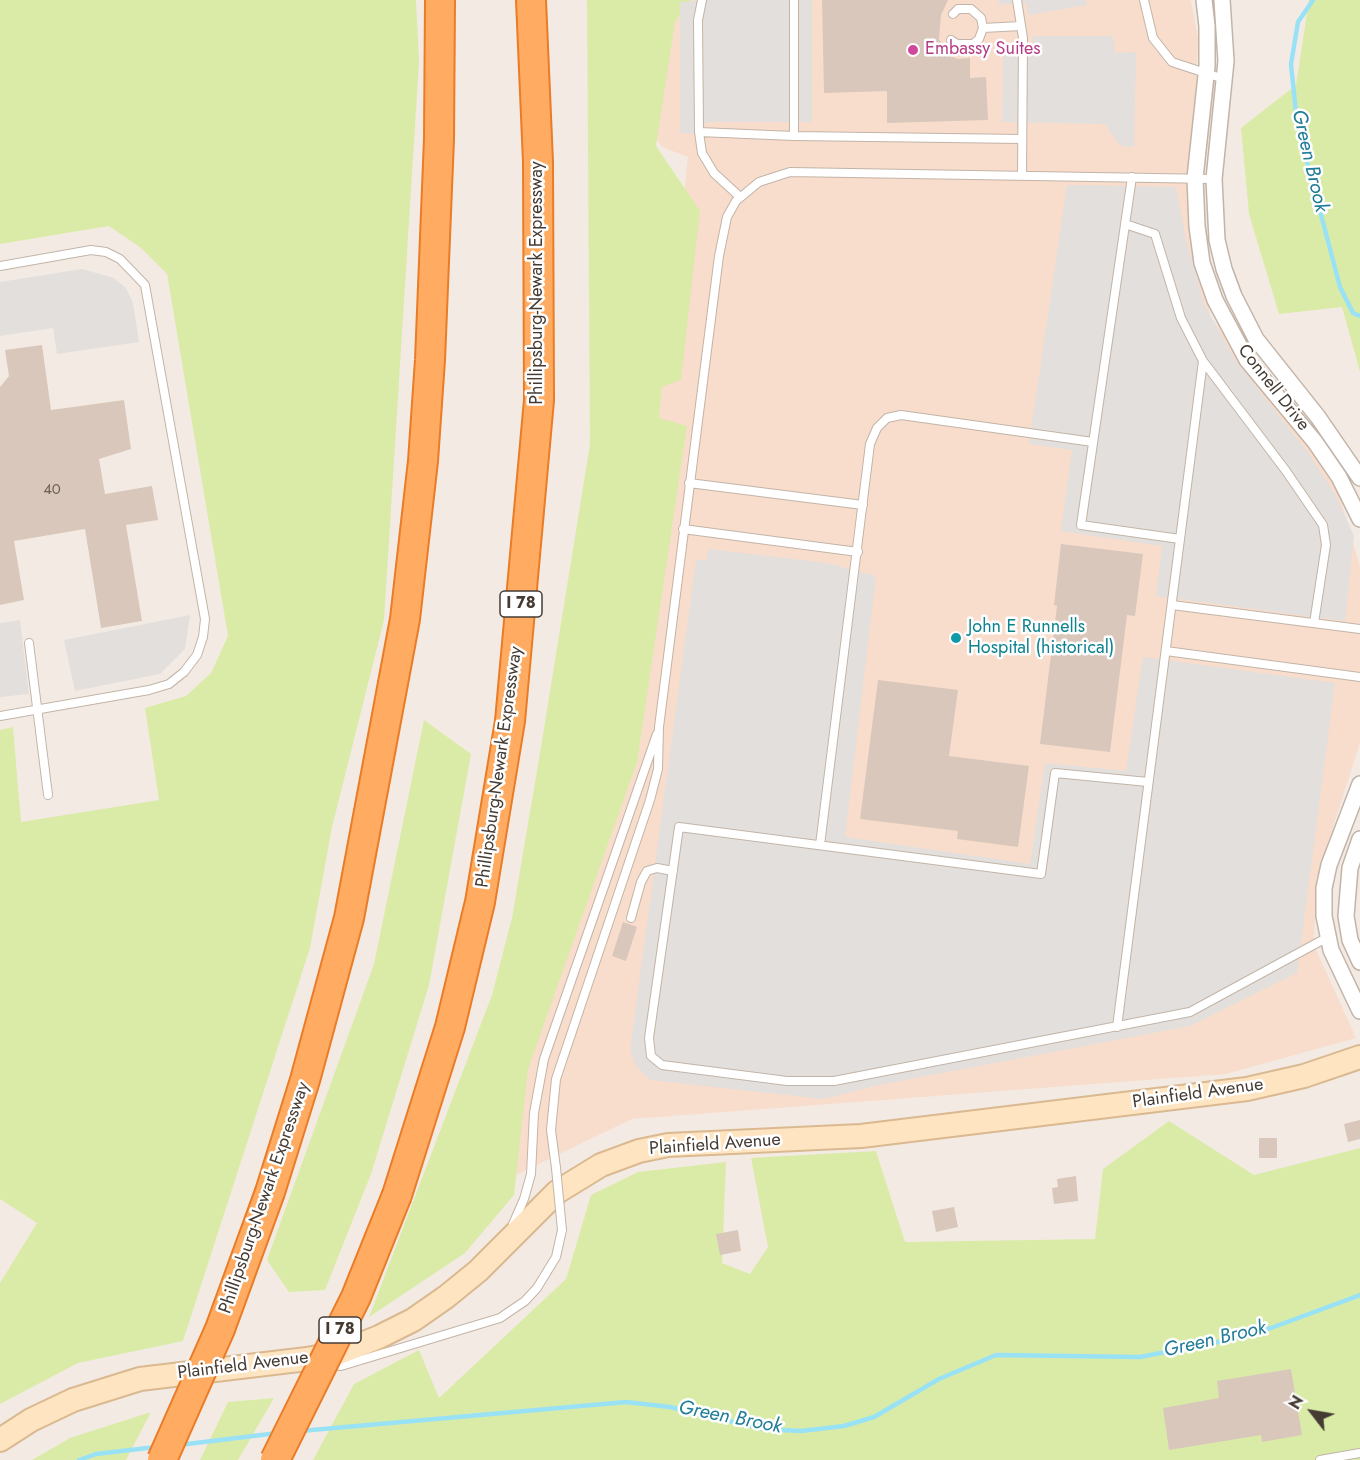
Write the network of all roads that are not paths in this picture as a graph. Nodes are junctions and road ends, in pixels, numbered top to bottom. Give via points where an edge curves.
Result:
1 (440, 0) edge
2 (531, 0) edge
3 (702, 0) edge
4 (794, 0) edge
5 (1017, 0) edge
6 (1144, 0) edge
7 (1204, 0) edge
8 (1222, 0) edge
9 (953, 14) dead end
10 (1021, 26) junction
11 (983, 28) junction
12 (951, 40) dead end
13 (1206, 74) junction
14 (1224, 79) junction
15 (699, 132) junction
16 (794, 136) junction
17 (1022, 139) junction
18 (1022, 176) junction
19 (1132, 177) junction
20 (1195, 178) junction
21 (1214, 179) junction
22 (740, 197) junction
23 (1125, 224) junction
24 (0, 266) edge
25 (1203, 361) junction
26 (1094, 442) junction
27 (1360, 478) edge
28 (689, 483) junction
29 (863, 505) junction
30 (1360, 519) edge
31 (683, 529) junction
32 (1180, 539) junction
33 (858, 552) junction
34 (1172, 605) junction
35 (1314, 623) junction
36 (1360, 629) edge
37 (29, 643) dead end
38 (1166, 651) junction
39 (1360, 677) edge
40 (38, 709) junction
41 (0, 716) edge
42 (659, 727) junction
43 (1149, 782) junction
44 (1360, 784) edge
45 (48, 795) dead end
46 (1360, 839) edge
47 (820, 845) junction
48 (673, 871) junction
49 (631, 918) dead end
50 (1328, 937) junction
51 (1360, 962) edge
52 (1360, 1011) edge
53 (1117, 1027) junction
54 (1360, 1058) edge
55 (506, 1241) junction
56 (307, 1359) junction
57 (0, 1440) edge
58 (1360, 1453) edge
59 (162, 1460) edge
60 (275, 1460) edge
61 (1320, 1460) edge

1 - 59 highway, Phillipsburg-Newark Expressway, bridge via 439,139 423,461 405,619 368,825 349,918 270,1192 220,1329
2 - 60 highway, Phillipsburg-Newark Expressway / I 78, bridge via 538,162 539,400 510,721 480,902 456,1004 397,1195 356,1297
3 - 15 lane via 698,20
4 - 16 lane
5 - 10 lane
6 - 13 lane via 1153,38 1172,62
7 - 13 street, Connell Drive
8 - 14 street, Connell Drive via 1226,31
9 - 11 lane via 958,9 971,9 981,18
10 - 11 lane
10 - 17 lane
11 - 12 lane via 973,44
13 - 14 lane
13 - 20 street, Connell Drive
14 - 21 street, Connell Drive
15 - 16 lane
15 - 22 lane via 702,153 714,173
16 - 17 lane
17 - 18 lane
18 - 19 lane
18 - 22 lane via 790,172 759,182
19 - 20 lane
19 - 23 lane
20 - 21 lane
20 - 30 street, Connell Drive via 1201,254 1215,300 1247,360 1315,442 1339,477
21 - 27 street, Connell Drive via 1217,240 1243,316 1262,348 1318,417
22 - 28 lane via 727,218 722,236
23 - 25 lane via 1148,229 1160,241 1181,318
23 - 26 lane
24 - 40 lane via 91,250 120,260 145,285 204,619 197,655 169,684
25 - 32 lane
25 - 35 lane via 1323,525 1326,544
26 - 29 lane via 893,415 882,422 873,436
26 - 32 lane via 1081,525
28 - 29 lane
28 - 31 lane
29 - 33 lane
31 - 33 lane
31 - 42 lane
32 - 34 lane
33 - 47 lane
34 - 35 lane
34 - 38 lane
35 - 36 lane
37 - 40 lane
38 - 39 lane
38 - 43 lane
40 - 41 lane
40 - 45 lane
42 - 55 lane via 544,1059 534,1113 531,1174
42 - 56 lane, bridge via 654,786 556,1079 551,1130 562,1230 556,1257 537,1288 500,1318 341,1366
43 - 47 lane via 1055,773 1041,874
43 - 53 lane
44 - 50 street via 1324,888
46 - 51 street via 1350,868 1346,916 1350,940
47 - 48 lane via 679,827
48 - 49 lane via 647,871
48 - 53 lane via 649,1038 651,1056 662,1065 821,1083
50 - 52 street
50 - 53 lane via 1190,1011
54 - 55 main road, Plainfield Avenue via 1247,1089 861,1136 679,1145 639,1151 573,1181
55 - 56 main road, Plainfield Avenue via 477,1271 413,1320 339,1353
56 - 57 main road, Plainfield Avenue via 140,1379 73,1400
58 - 61 lane

